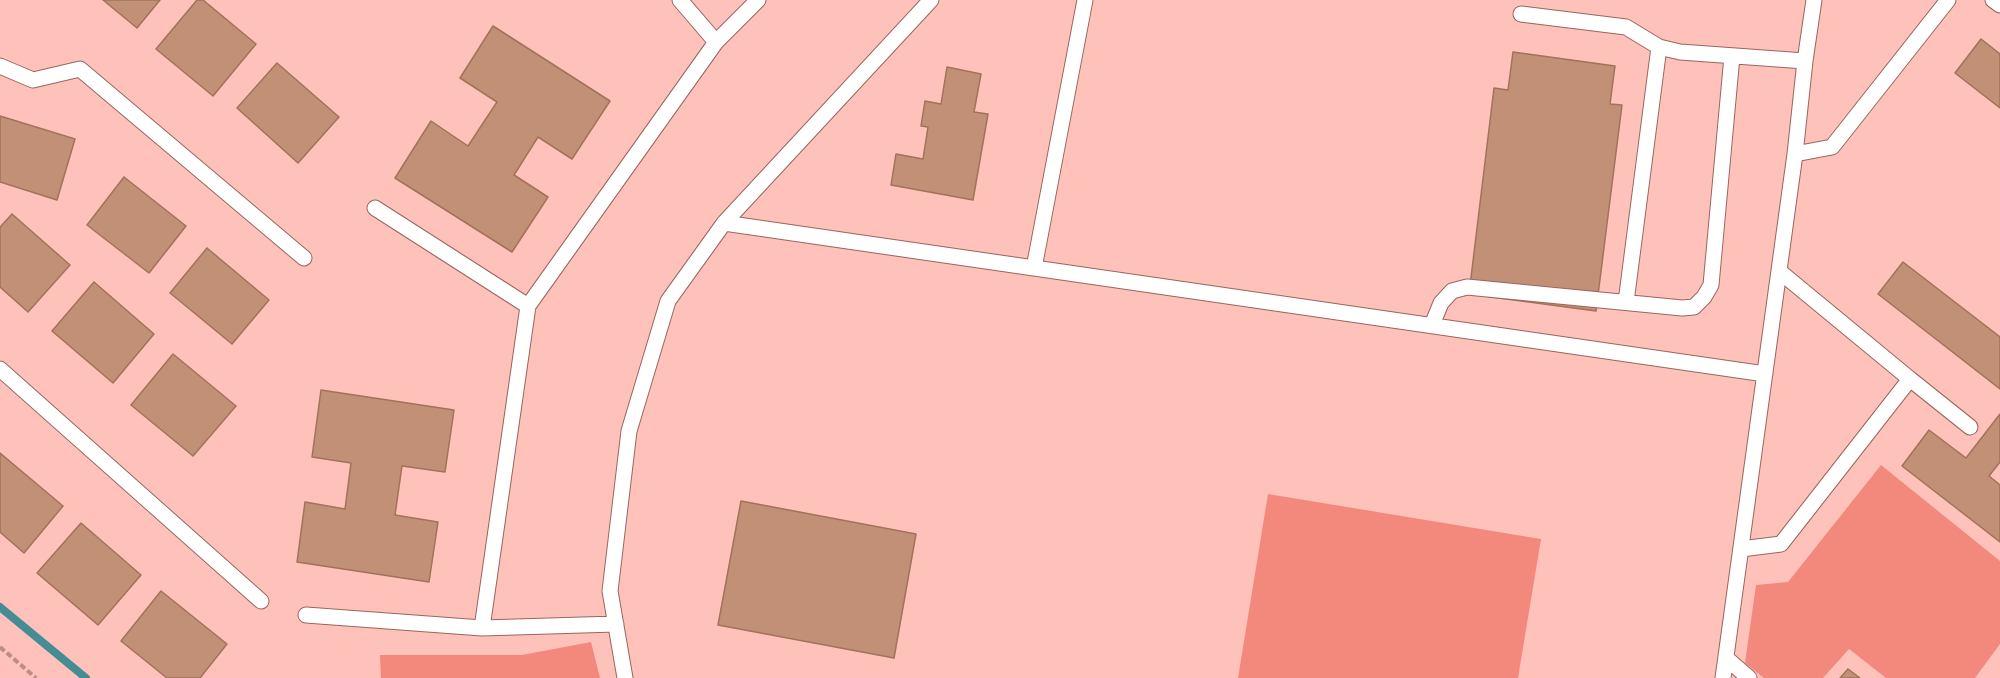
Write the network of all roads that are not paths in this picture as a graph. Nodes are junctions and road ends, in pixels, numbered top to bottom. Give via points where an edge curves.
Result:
1 (680, 0) edge
2 (758, 0) edge
3 (931, 0) edge
4 (1084, 0) edge
5 (1814, 0) edge
6 (1948, 0) edge
7 (1993, 0) edge
8 (2000, 5) edge
9 (1521, 14) dead end
10 (716, 42) junction
11 (1659, 47) junction
12 (1732, 56) junction
13 (1805, 61) junction
14 (0, 66) edge
15 (1795, 154) junction
16 (375, 208) dead end
17 (724, 223) junction
18 (304, 258) dead end
19 (1034, 268) junction
20 (1779, 271) junction
21 (1626, 302) junction
22 (528, 306) junction
23 (1432, 326) junction
24 (0, 369) edge
25 (1765, 374) junction
26 (1910, 379) junction
27 (1970, 427) dead end
28 (1741, 549) junction
29 (261, 601) dead end
30 (306, 615) dead end
31 (616, 624) junction
32 (482, 628) junction
33 (1726, 658) junction
34 (625, 678) edge
35 (1723, 678) edge
36 (1749, 678) edge

1 - 10 lane
2 - 10 lane
3 - 17 lane
4 - 19 lane
5 - 13 lane
6 - 15 lane via 1832,147
7 - 8 lane
9 - 11 lane via 1626,27
10 - 22 lane
11 - 12 lane
11 - 21 lane
12 - 13 lane
12 - 21 lane via 1711,285 1694,307
13 - 15 lane
14 - 18 lane via 33,80 80,69
15 - 20 lane
16 - 22 lane
17 - 19 lane
17 - 31 lane via 668,301 629,431 610,591
19 - 23 lane
20 - 25 lane
20 - 26 lane
21 - 23 lane via 1467,287 1452,291 1441,303
22 - 32 lane
23 - 25 lane
24 - 29 lane
25 - 28 lane
26 - 27 lane
26 - 28 lane via 1781,544
28 - 33 lane
30 - 32 lane
31 - 32 lane
31 - 34 lane
33 - 35 lane
33 - 36 lane

